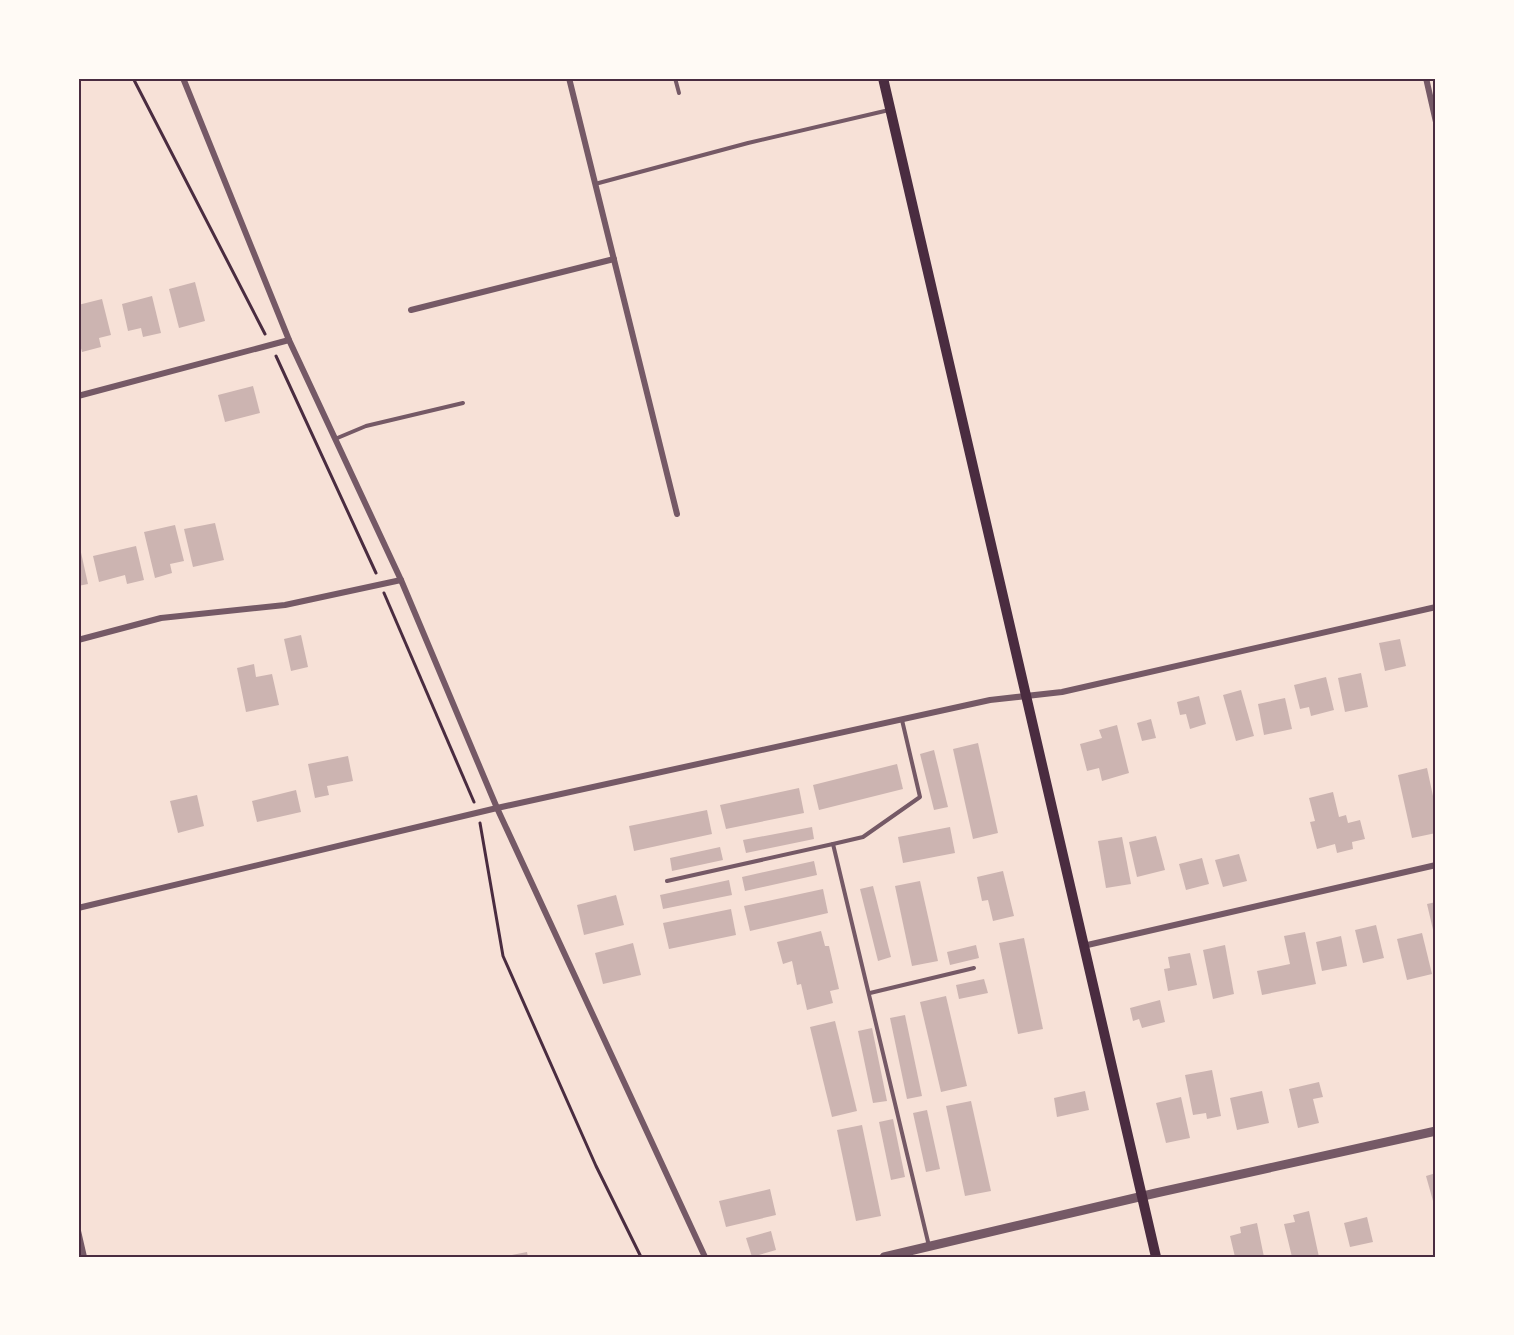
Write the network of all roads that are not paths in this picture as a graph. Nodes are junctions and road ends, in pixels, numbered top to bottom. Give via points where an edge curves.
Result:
1 (184, 78) edge
2 (569, 78) edge
3 (675, 78) edge
4 (883, 78) edge
5 (1426, 78) edge
6 (679, 93) dead end
7 (890, 109) junction
8 (1436, 122) edge
9 (595, 184) junction
10 (614, 259) junction
11 (411, 310) dead end
12 (289, 340) junction
13 (78, 396) edge
14 (462, 403) dead end
15 (336, 439) junction
16 (677, 514) dead end
17 (401, 580) junction
18 (1436, 607) edge
19 (78, 640) edge
20 (1026, 696) junction
21 (902, 719) junction
22 (497, 808) junction
23 (833, 844) junction
24 (1436, 865) edge
25 (668, 881) dead end
26 (78, 908) edge
27 (1083, 946) junction
28 (974, 969) dead end
29 (870, 993) junction
30 (1436, 1131) edge
31 (1141, 1197) junction
32 (78, 1231) edge
33 (929, 1246) junction
34 (84, 1257) edge
35 (705, 1257) edge
36 (884, 1257) edge
37 (1156, 1257) edge

1 - 12 street
2 - 9 street
3 - 6 lane
4 - 7 main road
5 - 8 street
7 - 9 lane
7 - 20 main road
9 - 10 street
10 - 11 street
10 - 16 street
12 - 13 street
12 - 15 street
14 - 15 lane via 366,426
15 - 17 street
17 - 19 street via 285,605 161,618
17 - 22 street
18 - 20 street via 1062,692
20 - 21 street
20 - 27 main road
21 - 22 street
21 - 23 lane via 920,797 863,837
22 - 26 street
22 - 35 street
23 - 25 lane
23 - 29 lane
24 - 27 street
27 - 31 main road
28 - 29 lane
29 - 33 lane
30 - 31 street
31 - 33 street
31 - 37 main road
32 - 34 street
33 - 36 street

